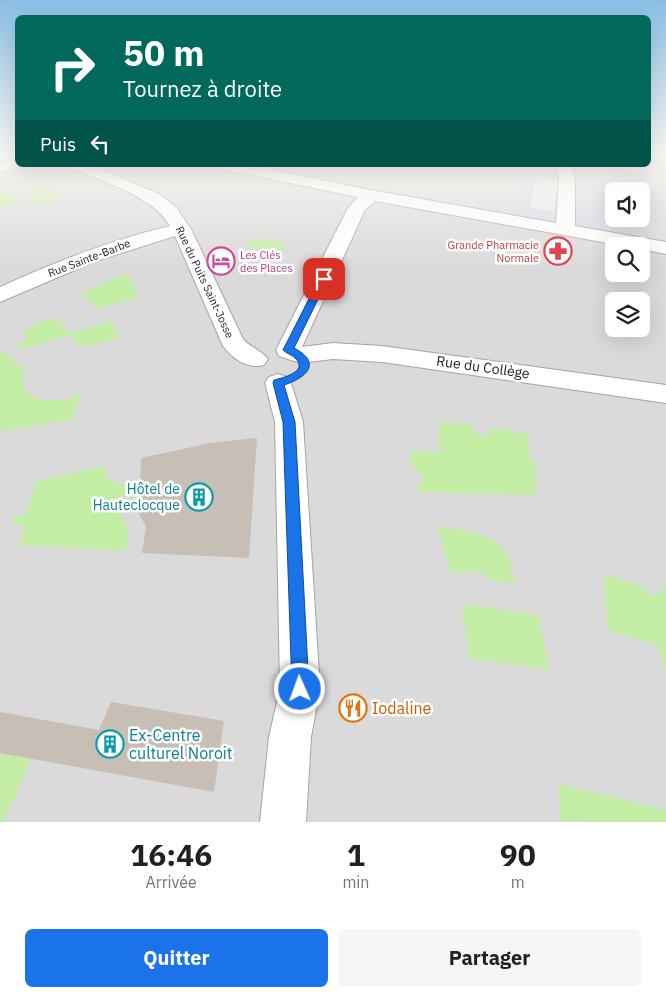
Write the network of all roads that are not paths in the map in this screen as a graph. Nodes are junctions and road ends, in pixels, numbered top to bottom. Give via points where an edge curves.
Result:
1 (141, 193) edge
2 (363, 193) edge
3 (567, 193) edge
4 (371, 195) junction
5 (180, 229) junction
6 (566, 229) junction
7 (666, 248) edge
8 (0, 295) edge
9 (294, 352) junction
10 (255, 359) junction
11 (278, 383) junction
12 (666, 394) edge
13 (283, 822) edge

1 - 5 street, Rue du Puits Saint-Josse via 160,202 170,211
2 - 4 street
3 - 6 street
4 - 6 street
4 - 9 street via 357,208
5 - 8 street, Rue Sainte-Barbe via 90,256
5 - 10 street, Rue du Puits Saint-Josse via 232,341
6 - 7 street
9 - 10 street via 281,348 266,351
9 - 11 street via 304,363 304,368 299,376
9 - 12 street, Rue du Collège via 356,351 498,368
10 - 11 street via 252,369 258,378
11 - 13 street via 289,422 300,689 290,737

